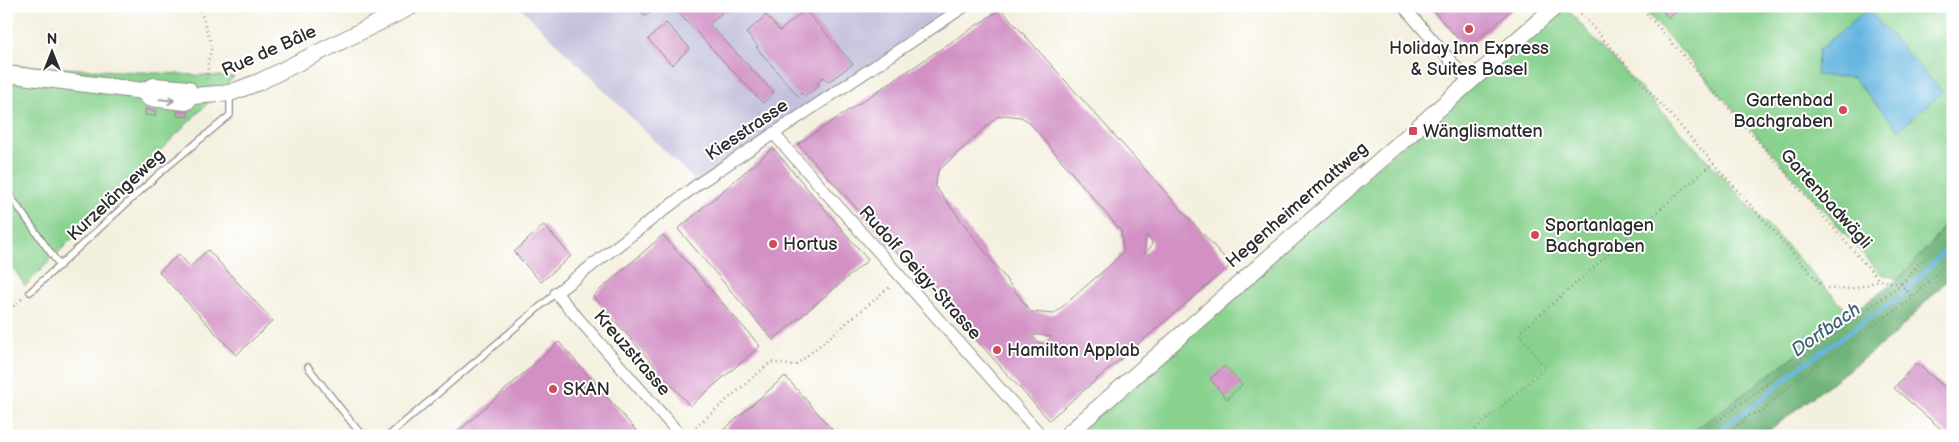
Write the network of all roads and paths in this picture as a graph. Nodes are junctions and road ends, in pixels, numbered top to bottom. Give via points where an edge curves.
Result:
1 (199, 6) edge
2 (412, 6) edge
3 (965, 6) edge
4 (1403, 6) edge
5 (1556, 6) edge
6 (1574, 6) edge
7 (1640, 6) edge
8 (6, 74) edge
9 (1469, 82) junction
10 (230, 93) junction
11 (199, 95) junction
12 (772, 133) junction
13 (1713, 163) junction
14 (6, 190) edge
15 (1953, 221) edge
16 (1953, 256) edge
17 (60, 266) junction
18 (901, 278) junction
19 (1879, 280) junction
20 (1901, 284) junction
21 (30, 292) joint
22 (556, 293) junction
23 (1912, 296) junction
24 (6, 313) edge
25 (308, 367) dead end
26 (678, 434) edge
27 (366, 436) edge
28 (388, 436) edge
29 (1042, 436) edge
30 (1066, 436) edge
31 (1468, 436) edge
32 (1696, 436) edge
33 (1726, 436) edge

1 - 11 path via 212,46
2 - 10 street, Rue de Bâle via 259,82
3 - 12 street, Kiesstrasse
4 - 9 street
5 - 9 street, Hegenheimermattweg
6 - 13 path
7 - 19 path, Gartenbadwägli
8 - 11 street, Rue de Bâle via 143,91 149,98 186,102
9 - 30 street, Hegenheimermattweg
10 - 11 street, Rue de Bâle
10 - 17 lane, Kurzelängeweg via 230,115 161,172
12 - 18 street, Rudolf Geigy-Strasse
12 - 22 street, Kiesstrasse via 698,184
13 - 19 path via 1823,287 1850,290
13 - 31 path via 1519,333 1545,368
14 - 17 lane
15 - 20 path
16 - 23 path
17 - 21 lane, Kurzelängeweg
18 - 26 path via 795,366 771,362
18 - 29 street, Rudolf Geigy-Strasse
19 - 20 path
20 - 23 path
20 - 32 path
21 - 24 path
22 - 26 street, Kreuzstrasse
22 - 28 lane
23 - 33 path via 1787,386 1762,411 1748,416
25 - 27 lane via 356,428

